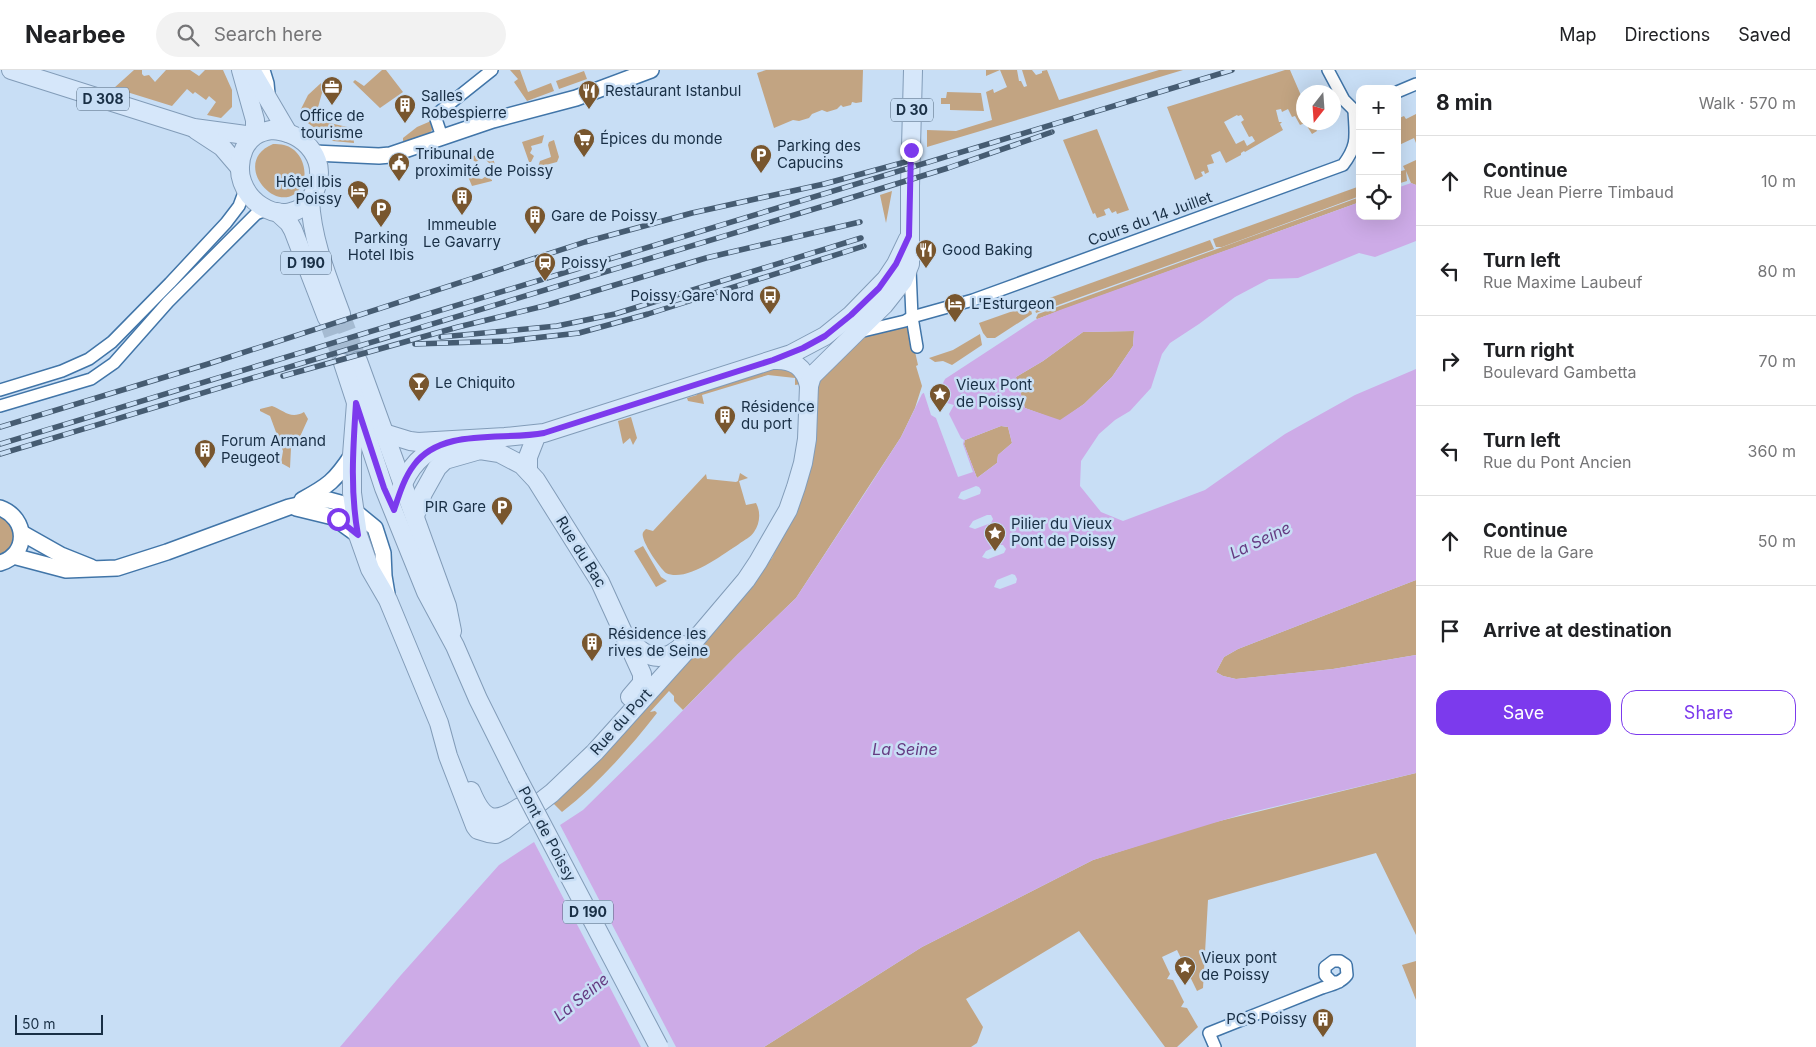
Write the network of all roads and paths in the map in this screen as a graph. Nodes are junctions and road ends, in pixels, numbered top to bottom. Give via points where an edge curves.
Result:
1 (11, 70) edge
2 (241, 70) edge
3 (251, 70) edge
4 (264, 70) edge
5 (492, 70) edge
6 (651, 70) edge
7 (914, 70) edge
8 (1328, 70) edge
9 (0, 77) edge
10 (1416, 84) edge
11 (1401, 90) edge
12 (269, 98) junction
13 (1356, 108) edge
14 (1356, 127) edge
15 (194, 128) junction
16 (288, 133) junction
17 (254, 136) junction
18 (442, 137) junction
19 (314, 153) junction
20 (240, 168) junction
21 (245, 190) junction
22 (310, 200) junction
23 (272, 210) junction
24 (905, 261) junction
25 (170, 283) junction
26 (168, 302) junction
27 (884, 305) junction
28 (907, 319) junction
29 (854, 333) junction
30 (116, 338) junction
31 (126, 347) junction
32 (918, 347) dead end
33 (773, 360) junction
34 (114, 363) junction
35 (809, 386) junction
36 (0, 390) edge
37 (356, 403) junction
38 (0, 406) edge
39 (384, 433) junction
40 (537, 434) junction
41 (464, 438) junction
42 (352, 455) junction
43 (528, 470) junction
44 (402, 485) junction
45 (289, 507) junction
46 (0, 508) edge
47 (353, 510) junction
48 (394, 510) junction
49 (415, 516) junction
50 (22, 533) junction
51 (358, 535) junction
52 (7, 560) edge
53 (95, 568) junction
54 (734, 593) junction
55 (388, 600) junction
56 (626, 638) junction
57 (455, 646) junction
58 (438, 723) junction
59 (1339, 982) dead end
60 (659, 1047) edge
61 (1215, 1047) edge

1 - 9 street
1 - 15 main road, D 308
2 - 17 main road via 255,120
3 - 12 main road
4 - 12 street
5 - 18 street via 438,113 436,119
6 - 18 street via 576,98
7 - 24 main road, D 30 via 909,236
8 - 13 street via 1344,100
10 - 11 street
12 - 16 main road
14 - 28 street, Cours du 14 Juillet via 1355,145 1343,165 973,300
15 - 17 main road, D 308
15 - 20 main road, D 308 via 222,147
16 - 17 main road via 271,130
16 - 19 main road via 303,140
17 - 20 main road via 244,149
18 - 19 street via 386,156
19 - 22 main road via 319,174
20 - 21 main road
21 - 23 main road via 259,204
21 - 25 street via 239,206
22 - 23 main road via 295,211
22 - 23 main road, D 190 via 313,228 334,316 289,223
23 - 26 street via 256,214
24 - 27 main road, D 30 via 904,281
24 - 28 street
24 - 33 main road, D 30 via 851,315 814,342
25 - 26 street via 166,297
25 - 30 street
26 - 31 street
27 - 28 street via 890,313
27 - 29 main road, D 30
28 - 29 street, Cours du 14 Juillet
28 - 32 street
29 - 35 main road, Rue du Port via 814,373
30 - 31 street via 126,339
30 - 34 street
30 - 36 street via 89,360
31 - 34 street
33 - 35 main road, D 30 via 798,365 806,374
33 - 40 main road, D 30
34 - 38 street via 91,379
35 - 54 main road, Rue du Port via 803,463 788,510 754,568
37 - 39 main road, D 190 via 350,362
37 - 42 main road
37 - 48 main road, D 190
39 - 41 main road, D 30 via 418,442
39 - 44 main road, D 190
40 - 41 main road, D 30
40 - 43 main road via 528,457
41 - 44 main road, D 30 via 423,455
42 - 45 street via 326,487
42 - 47 main road
43 - 49 main road via 498,453 480,450 445,460 423,493
43 - 56 main road, Rue du Bac via 596,574
44 - 48 main road, D 30
44 - 49 main road, D 190
45 - 47 street via 329,500
45 - 51 street via 333,517
45 - 53 street via 117,568
46 - 50 street via 16,518
47 - 51 main road
47 - 55 street via 375,528
48 - 57 main road, D 190 via 426,592
49 - 57 main road, D 190 via 447,606
50 - 52 street via 21,542
50 - 53 street via 61,555
51 - 55 main road via 370,569
52 - 53 street via 66,570
54 - 56 main road, Rue du Port via 669,655 655,657 645,654
54 - 58 main road, Rue du Port via 583,764 500,832 483,832 475,826
55 - 58 main road
56 - 58 main road, Rue du Bac via 642,674 639,687 560,778 505,816 489,816 478,808 456,754
57 - 60 main road, Pont de Poissy / D 190, bridge via 517,777
59 - 61 street via 1209,1033

